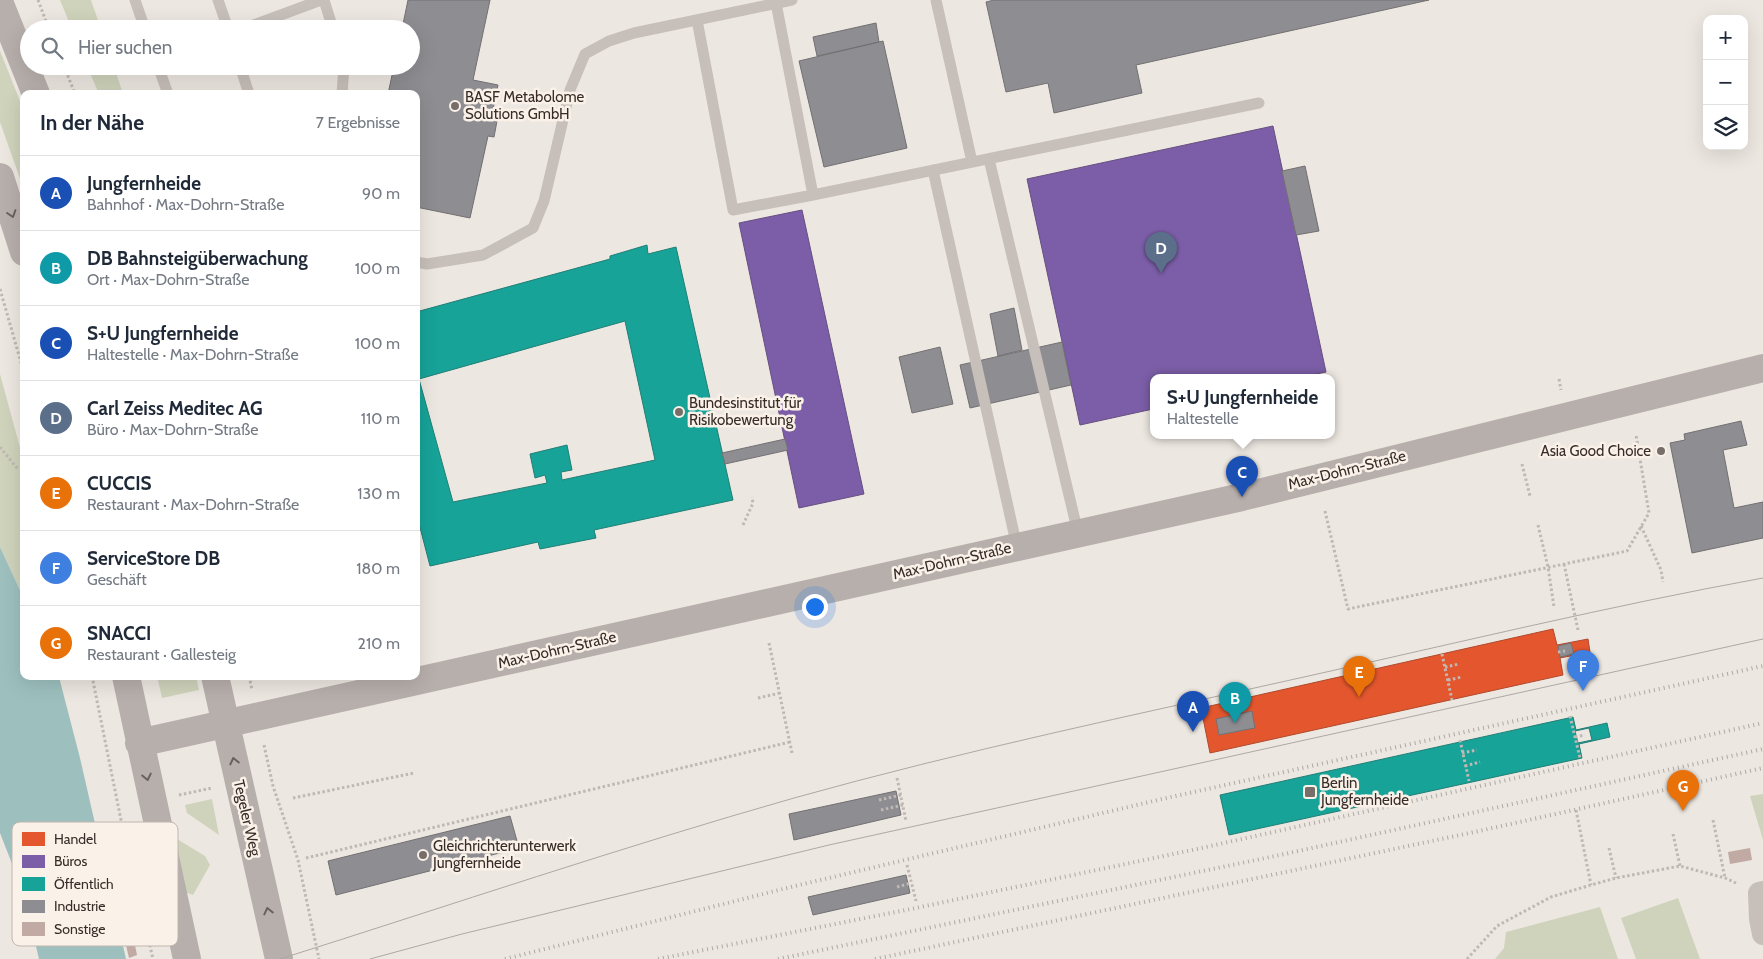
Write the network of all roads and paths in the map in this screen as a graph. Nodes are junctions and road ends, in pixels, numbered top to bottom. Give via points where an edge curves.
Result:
1 (38, 0) edge
2 (135, 0) edge
3 (218, 0) edge
4 (322, 0) edge
5 (792, 0) edge
6 (936, 0) edge
7 (776, 3) junction
8 (0, 4) edge
9 (46, 20) edge
10 (142, 20) edge
11 (225, 20) edge
12 (268, 20) edge
13 (330, 20) edge
14 (697, 20) junction
15 (20, 54) edge
16 (28, 75) edge
17 (68, 75) edge
18 (161, 75) edge
19 (243, 75) edge
20 (343, 75) edge
21 (34, 90) edge
22 (73, 90) edge
23 (167, 90) edge
24 (248, 90) edge
25 (342, 90) edge
26 (1259, 103) dead end
27 (989, 159) junction
28 (972, 162) junction
29 (933, 170) junction
30 (0, 177) edge
31 (813, 195) junction
32 (20, 240) edge
33 (420, 263) edge
34 (0, 289) edge
35 (20, 358) edge
36 (1763, 368) edge
37 (1636, 436) dead end
38 (0, 447) edge
39 (1522, 464) dead end
40 (20, 468) edge
41 (1530, 496) dead end
42 (752, 497) dead end
43 (1325, 511) dead end
44 (743, 525) dead end
45 (1538, 526) dead end
46 (1641, 526) junction
47 (1078, 533) junction
48 (1017, 547) junction
49 (1564, 564) junction
50 (1548, 567) junction
51 (1663, 582) dead end
52 (1554, 607) dead end
53 (1578, 630) dead end
54 (769, 643) dead end
55 (1566, 651) dead end
56 (1558, 652) dead end
57 (1442, 654) dead end
58 (1459, 664) dead end
59 (1445, 668) junction
60 (1462, 677) dead end
61 (93, 680) edge
62 (127, 680) edge
63 (216, 680) edge
64 (419, 680) edge
65 (420, 680) edge
66 (1448, 680) junction
67 (780, 693) junction
68 (758, 698) dead end
69 (1452, 700) dead end
70 (1570, 716) dead end
71 (226, 723) junction
72 (1584, 735) dead end
73 (1575, 737) junction
74 (1460, 740) dead end
75 (790, 742) junction
76 (139, 743) junction
77 (1477, 750) dead end
78 (792, 753) dead end
79 (1462, 753) junction
80 (1580, 758) dead end
81 (1480, 762) dead end
82 (1465, 766) junction
83 (414, 773) dead end
84 (897, 778) dead end
85 (1469, 781) dead end
86 (273, 786) dead end
87 (218, 787) dead end
88 (901, 795) junction
89 (173, 797) dead end
90 (293, 798) dead end
91 (879, 800) dead end
92 (903, 805) junction
93 (881, 810) dead end
94 (1576, 810) dead end
95 (1713, 820) dead end
96 (906, 821) dead end
97 (121, 822) edge
98 (157, 822) edge
99 (1674, 834) dead end
100 (1609, 848) dead end
101 (306, 858) dead end
102 (907, 865) dead end
103 (1680, 866) junction
104 (1616, 878) junction
105 (1725, 878) junction
106 (911, 883) junction
107 (1591, 885) junction
108 (897, 886) dead end
109 (1761, 893) edge
110 (916, 901) dead end
111 (178, 918) edge
112 (1763, 934) edge
113 (150, 946) edge
114 (153, 959) edge
115 (187, 959) edge
116 (279, 959) edge
117 (319, 959) edge
118 (1466, 959) edge

1 - 9 path
2 - 10 lane
3 - 11 lane
4 - 12 lane
4 - 13 lane
5 - 7 lane
6 - 28 lane
7 - 14 lane
7 - 31 lane
8 - 15 main road
14 - 31 lane via 733,210
14 - 33 lane via 634,33 585,54 570,90 544,201 533,228 483,254
16 - 21 main road
17 - 22 path
18 - 23 lane
19 - 24 lane
20 - 25 lane
26 - 27 lane
27 - 28 lane
27 - 47 lane
28 - 29 lane
29 - 31 lane
29 - 48 lane
30 -> 32 main road
34 - 35 path
36 - 47 main road, Max-Dohrn-Straße via 1242,497
37 - 46 path via 1648,513
38 - 40 path
39 - 41 path
42 - 44 path via 753,503
43 - 50 path via 1348,609
45 - 50 path
46 - 49 path via 1627,550
46 - 51 path via 1661,570
47 - 48 main road, Max-Dohrn-Straße
48 - 65 main road, Max-Dohrn-Straße
49 - 50 path
49 - 53 path
50 - 52 path
54 - 67 path
55 - 56 path
57 - 59 path
58 - 59 path
59 - 66 path
60 - 66 path
61 - 97 path
62 - 76 main road
63 - 71 main road, Tegeler Weg
64 - 71 main road, Max-Dohrn-Straße
66 - 69 path
67 - 68 path
67 - 75 path
70 - 73 path
71 - 76 main road, Max-Dohrn-Straße
116 -> 71 main road, Tegeler Weg
72 - 73 path
73 - 80 path
74 - 79 path
75 - 78 path
75 - 101 path
76 -> 98 main road
77 - 79 path
79 - 82 path
81 - 82 path
82 - 85 path
83 - 90 path
84 - 88 path
86 - 117 path via 298,860
87 - 89 path
88 - 91 path
88 - 92 path
92 - 93 path
92 - 96 path
94 - 107 path
95 - 105 path
99 - 103 path
100 - 104 path
102 - 106 path
103 - 104 path
103 - 105 path
104 - 107 path
105 - 109 path
106 - 108 path
106 - 110 path
107 - 118 path via 1551,897 1497,926
109 - 112 street
111 -> 115 main road
113 - 114 path

